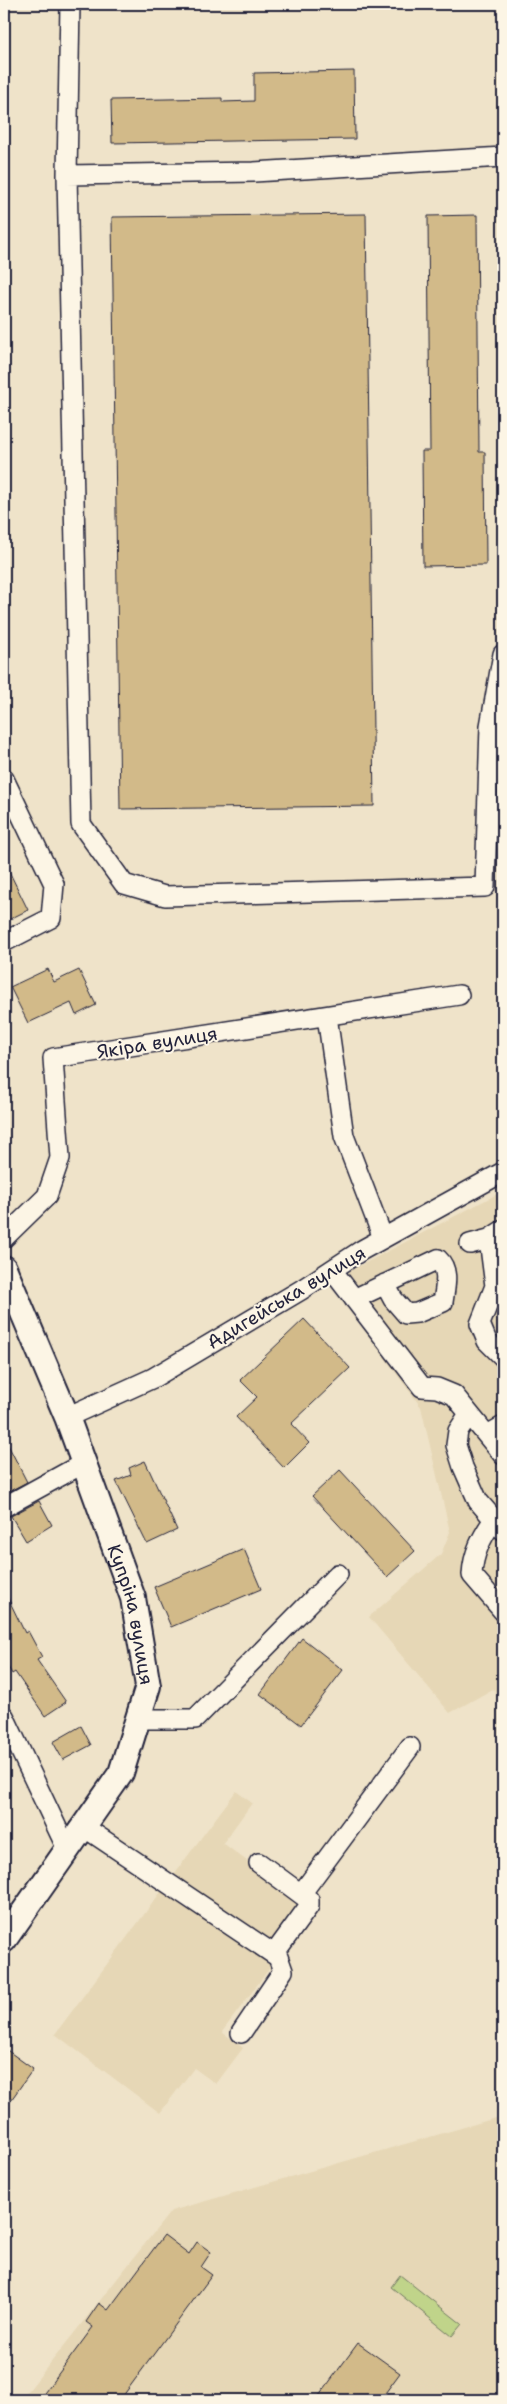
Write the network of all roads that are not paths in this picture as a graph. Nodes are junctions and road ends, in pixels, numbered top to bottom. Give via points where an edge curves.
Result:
1 (70, 4) edge
2 (503, 157) edge
3 (67, 175) junction
4 (503, 654) edge
5 (4, 779) edge
6 (4, 942) edge
7 (459, 995) dead end
8 (327, 1016) junction
9 (503, 1172) edge
10 (496, 1235) edge
11 (4, 1238) edge
12 (383, 1238) junction
13 (470, 1244) dead end
14 (4, 1268) edge
15 (332, 1270) junction
16 (385, 1284) dead end
17 (498, 1286) edge
18 (354, 1299) junction
19 (503, 1357) edge
20 (469, 1414) junction
21 (67, 1417) junction
22 (503, 1426) edge
23 (487, 1435) junction
24 (503, 1455) edge
25 (84, 1463) junction
26 (4, 1507) edge
27 (498, 1525) edge
28 (338, 1574) dead end
29 (503, 1611) edge
30 (4, 1716) edge
31 (138, 1719) junction
32 (410, 1747) dead end
33 (84, 1827) junction
34 (68, 1851) junction
35 (259, 1863) dead end
36 (301, 1894) junction
37 (4, 1940) edge
38 (274, 1954) junction
39 (241, 2033) dead end

1 - 3 street
2 - 3 street via 254,172
3 - 4 street via 81,824 124,884 165,896 485,887 490,726
5 - 6 street via 54,884 51,918
7 - 8 street, Якіра вулиця
8 - 11 street, Якіра вулиця via 53,1058 60,1158 46,1196
8 - 12 street via 344,1136
9 - 12 street, Адигейська вулиця
10 - 13 street
10 - 17 street via 492,1255 495,1286
12 - 15 street, Адигейська вулиця
14 - 21 main road, Купріна вулиця
15 - 18 street
15 - 21 street, Адигейська вулиця via 153,1378
16 - 18 street
17 - 19 street via 480,1324 487,1341
18 - 20 street via 422,1387 437,1388 454,1395
20 - 23 street
20 - 27 street via 458,1431 456,1445 478,1501
21 - 25 main road, Купріна вулиця
22 - 23 street
23 - 24 street
25 - 26 street
25 - 31 main road, Купріна вулиця via 133,1598 148,1686
27 - 29 street via 480,1540 472,1575
28 - 31 street via 194,1720
30 - 34 street
31 - 33 main road, Купріна вулиця via 121,1773
32 - 36 street
33 - 34 main road, Купріна вулиця
33 - 38 street
34 - 37 main road, Купріна вулиця
35 - 36 street
36 - 38 street via 309,1900 309,1906
38 - 39 street via 283,1971

